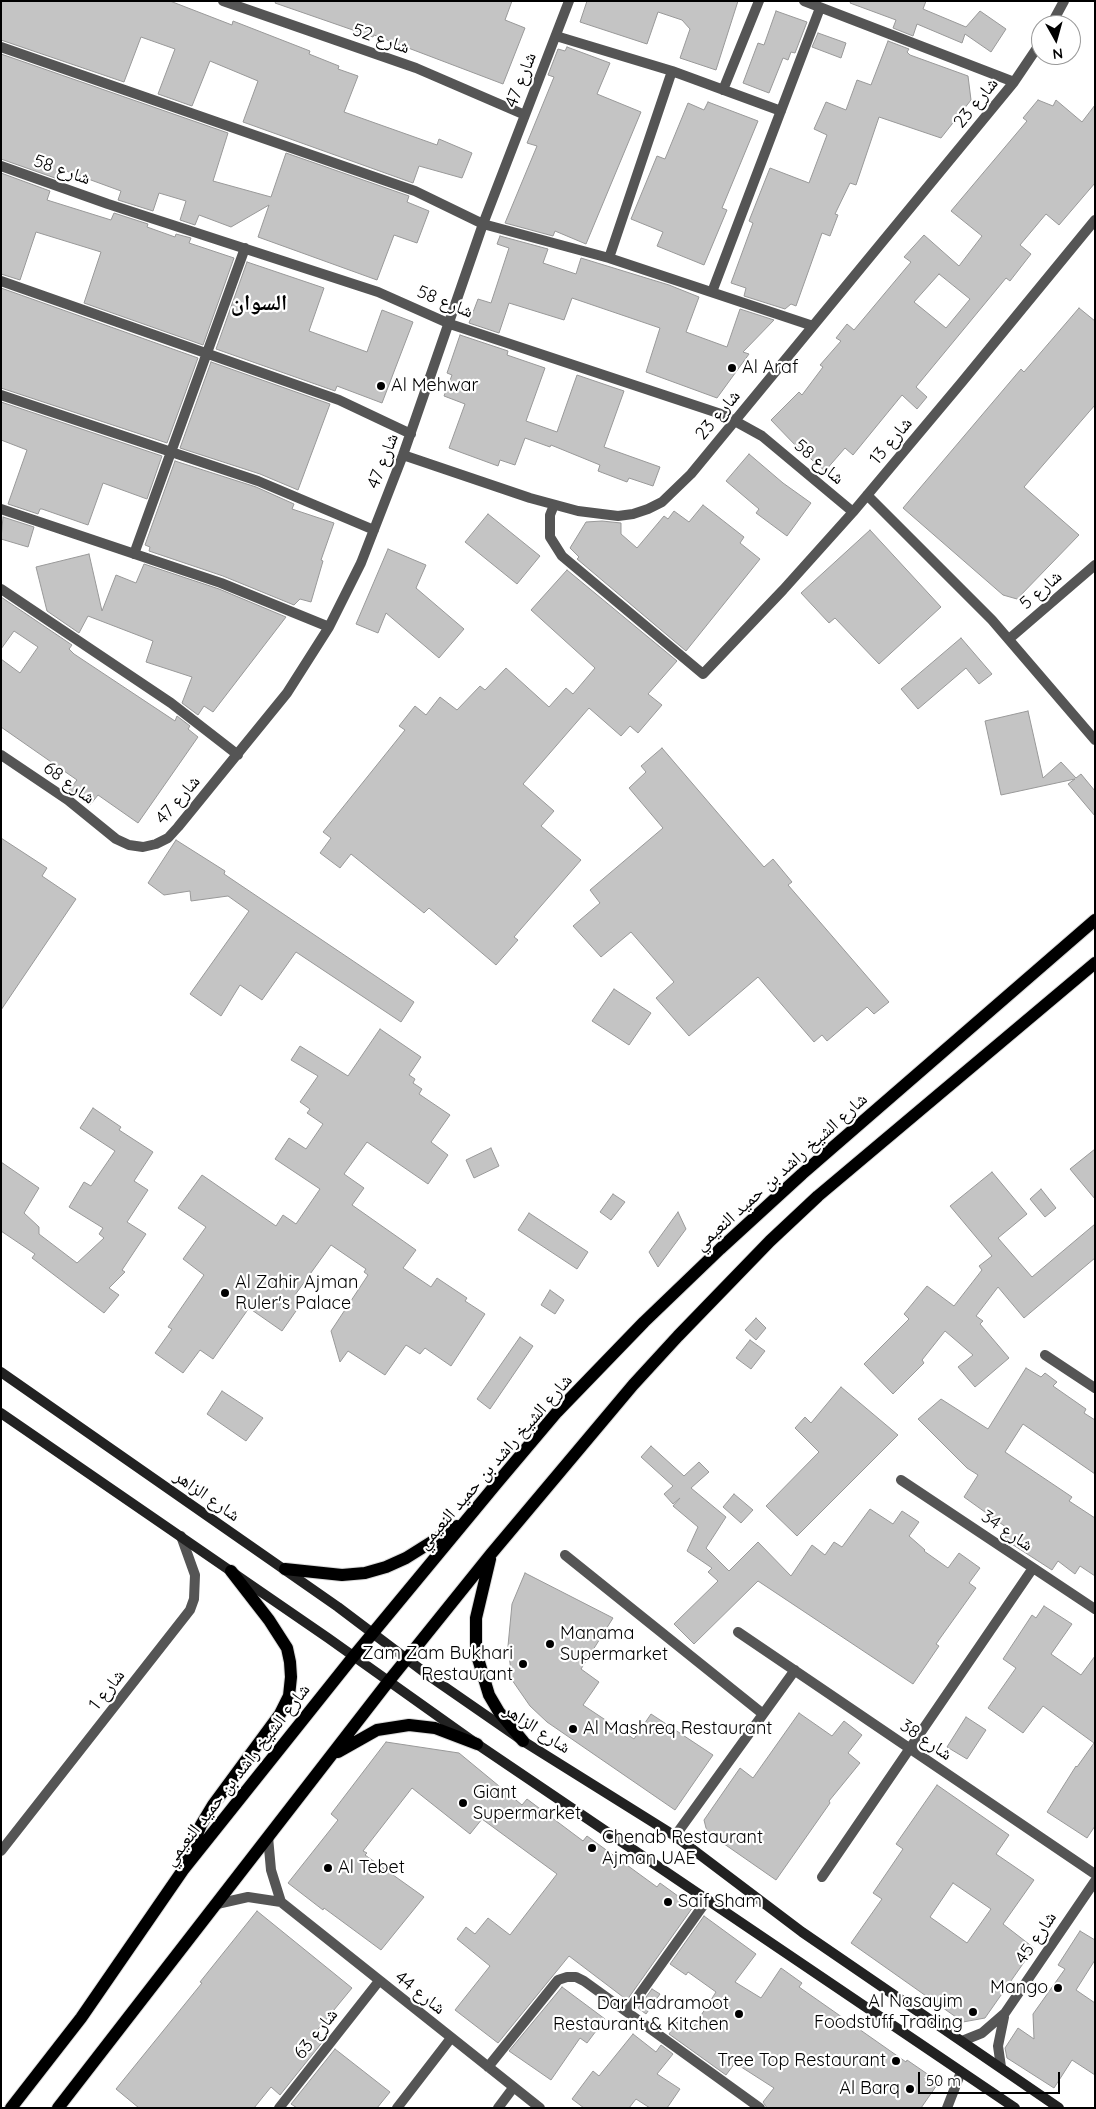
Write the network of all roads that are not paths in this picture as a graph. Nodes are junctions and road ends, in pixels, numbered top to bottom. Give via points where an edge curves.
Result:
1 (223, 1) edge
2 (569, 1) edge
3 (760, 1) edge
4 (804, 1) edge
5 (1064, 1) edge
6 (820, 8) junction
7 (1056, 15) edge
8 (556, 36) junction
9 (1, 47) edge
10 (1031, 57) edge
11 (672, 71) junction
12 (1014, 82) junction
13 (723, 90) junction
14 (781, 111) junction
15 (525, 115) junction
16 (1, 166) edge
17 (1095, 220) edge
18 (483, 224) junction
19 (245, 248) junction
20 (609, 258) junction
21 (1, 281) edge
22 (712, 292) junction
23 (450, 324) junction
24 (813, 326) junction
25 (207, 353) junction
26 (1, 395) edge
27 (736, 420) junction
28 (411, 434) junction
29 (171, 452) junction
30 (403, 455) junction
31 (867, 494) junction
32 (554, 505) junction
33 (1, 509) edge
34 (853, 512) junction
35 (374, 530) junction
36 (134, 554) junction
37 (1095, 564) edge
38 (1, 589) edge
39 (329, 628) junction
40 (1009, 639) junction
41 (1095, 740) edge
42 (238, 754) junction
43 (1, 755) edge
44 (116, 839) joint
45 (1095, 920) edge
46 (1095, 963) edge
47 (1045, 1355) dead end
48 (1, 1372) edge
49 (1095, 1388) edge
50 (1, 1412) edge
51 (901, 1480) dead end
52 (468, 1520) junction
53 (181, 1536) junction
54 (491, 1554) junction
55 (565, 1555) dead end
56 (1033, 1568) junction
57 (285, 1569) junction
58 (231, 1571) junction
59 (1095, 1609) edge
60 (738, 1632) dead end
61 (373, 1633) junction
62 (353, 1657) junction
63 (407, 1659) junction
64 (795, 1670) junction
65 (388, 1682) junction
66 (763, 1714) junction
67 (523, 1741) junction
68 (477, 1744) junction
69 (910, 1748) junction
70 (332, 1755) junction
71 (675, 1836) junction
72 (268, 1837) junction
73 (1, 1852) edge
74 (183, 1870) junction
75 (1095, 1874) edge
76 (822, 1878) dead end
77 (1095, 1881) edge
78 (707, 1900) junction
79 (280, 1902) junction
80 (217, 1904) junction
81 (379, 1981) junction
82 (626, 2012) junction
83 (1005, 2013) junction
84 (451, 2038) junction
85 (962, 2041) junction
86 (488, 2067) junction
87 (1000, 2068) junction
88 (962, 2072) junction
89 (513, 2088) junction
90 (61, 2107) edge
91 (11, 2108) edge
92 (279, 2108) edge
93 (397, 2108) edge
94 (498, 2108) edge
95 (540, 2108) edge
96 (760, 2108) edge
97 (947, 2108) edge
98 (1015, 2108) edge
99 (1059, 2108) edge

1 - 15 street, شارع 52 via 416,68
2 - 8 street, شارع 47
3 - 13 street
4 - 6 street
5 - 7 street
6 - 12 street
6 - 14 street
8 - 11 street
8 - 15 street, شارع 47
9 - 18 street via 415,191
10 - 12 street, شارع 23
11 - 13 street
11 - 20 street
12 - 24 street, شارع 23
13 - 14 street
14 - 22 street
15 - 18 street, شارع 47
16 - 19 street, شارع 58
17 - 31 street, شارع 13
18 - 20 street
18 - 23 street, شارع 47
19 - 23 street, شارع 58 via 378,292
19 - 25 street
20 - 22 street
21 - 25 street
22 - 24 street
23 - 27 street, شارع 58
23 - 28 street, شارع 47
24 - 27 street, شارع 23
25 - 28 street via 339,400
25 - 29 street
26 - 29 street
27 - 32 street, شارع 23 via 674,492 648,509 618,516
27 - 34 street, شارع 58 via 762,436
28 - 30 street, شارع 47
29 - 35 street via 258,482
29 - 36 street
30 - 32 street, شارع 23
30 - 35 street, شارع 47
31 - 34 street, شارع 13
31 - 40 street
32 - 34 street, شارع 13 via 550,515 550,537 562,556 702,674
33 - 36 street
35 - 39 street, شارع 47
36 - 39 street via 221,583
37 - 40 street, شارع 5
38 - 42 street via 171,704
39 - 42 street, شارع 47 via 287,694
40 - 41 street
42 - 44 street, شارع 47 via 168,838 143,847
43 - 44 street, شارع 68 via 68,800
45 - 52 main road, شارع الشيخ راشد بن حميد النعيمي via 810,1167 706,1262 557,1412
46 - 54 main road via 818,1196 770,1241 633,1385
47 - 49 street
48 - 57 main road, شارع الزاهر
50 - 53 main road
51 - 56 street, شارع 34
52 - 57 main road via 386,1567 342,1575
52 - 61 main road, شارع الشيخ راشد بن حميد النعيمي
53 - 58 main road
53 - 73 street, شارع 1 via 195,1575 190,1610
54 - 63 main road
54 - 67 main road via 476,1618 476,1652 489,1695
55 - 66 street
56 - 59 street, شارع 34
56 - 69 street
57 - 61 main road, شارع الزاهر
58 - 62 main road
58 - 74 main road via 287,1648 291,1677 288,1696 280,1714 213,1805 194,1840
60 - 64 street, شارع 38
61 - 62 main road, شارع الشيخ راشد بن حميد النعيمي
61 - 63 main road, شارع الزاهر
62 - 65 main road
62 - 74 main road, شارع الشيخ راشد بن حميد النعيمي
63 - 65 main road
63 - 67 main road, شارع الزاهر
64 - 66 street
64 - 69 street, شارع 38
65 - 68 main road
65 - 70 main road
66 - 71 street
67 - 71 main road, شارع الزاهر
68 - 70 main road via 435,1728 409,1725 378,1730
68 - 78 main road
69 - 75 street, شارع 38
69 - 76 street
70 - 72 main road
71 - 85 main road, شارع الزاهر via 802,1932
72 - 79 street via 271,1870
72 - 80 main road
74 - 91 main road, شارع الشيخ راشد بن حميد النعيمي via 81,2018
77 - 83 street, شارع 45
78 - 82 street
78 - 88 main road
79 - 80 street, شارع 44 via 248,1897
79 - 81 street, شارع 44
80 - 90 main road
81 - 84 street, شارع 44
81 - 92 street, شارع 63
82 - 86 street via 584,1981 567,1976 558,1980
82 - 96 street
83 - 85 street, شارع 45 via 982,2033
83 - 87 street, شارع 45 via 999,2034
84 - 86 street, شارع 44
84 - 93 street
85 - 87 main road, شارع الزاهر
86 - 89 street, شارع 44
87 - 99 main road, شارع الزاهر
88 - 97 street
88 - 98 main road
89 - 94 street
89 - 95 street, شارع 44

